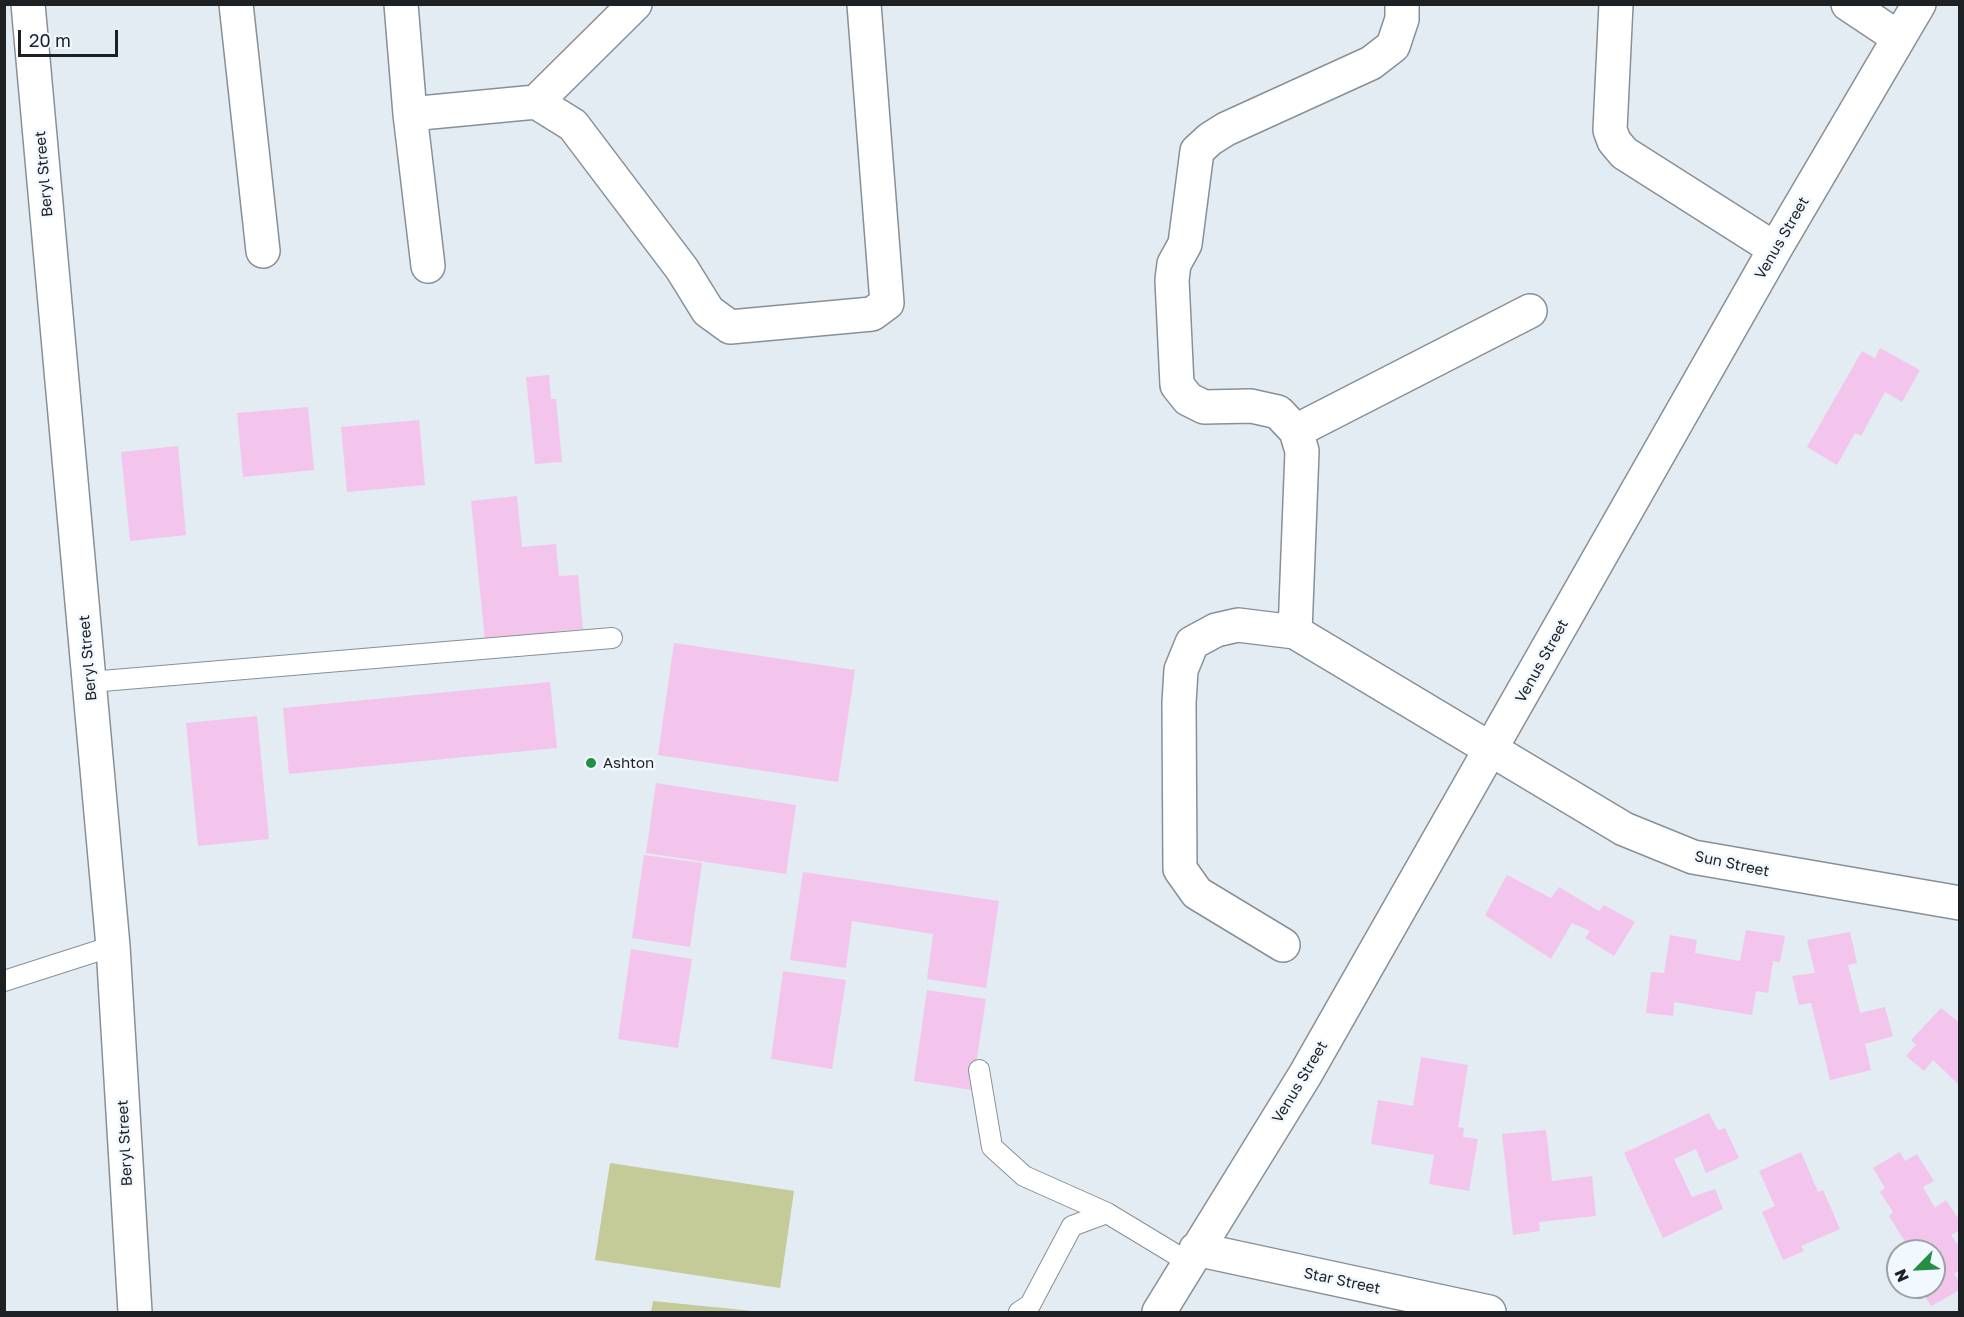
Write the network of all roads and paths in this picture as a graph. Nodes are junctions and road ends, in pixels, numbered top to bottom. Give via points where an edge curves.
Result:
1 (28, 4) edge
2 (236, 4) edge
3 (401, 4) edge
4 (635, 4) edge
5 (864, 4) edge
6 (1402, 4) edge
7 (1616, 4) edge
8 (1848, 4) edge
9 (1918, 4) edge
10 (1899, 38) junction
11 (536, 102) junction
12 (410, 114) junction
13 (1775, 249) junction
14 (263, 251) dead end
15 (428, 266) dead end
16 (1530, 311) dead end
17 (1296, 431) junction
18 (1295, 632) junction
19 (612, 638) dead end
20 (90, 682) junction
21 (1492, 750) junction
22 (1959, 903) edge
23 (1283, 945) dead end
24 (113, 946) junction
25 (4, 981) edge
26 (980, 1070) dead end
27 (1107, 1213) junction
28 (1192, 1256) junction
29 (135, 1312) edge
30 (1019, 1312) edge
31 (1159, 1312) edge
32 (1489, 1312) edge

1 - 20 street, Beryl Street
2 - 14 street
3 - 12 street
4 - 11 street
5 - 11 street via 887,303 872,314 730,327 708,311 682,269 573,125
6 - 17 street via 1394,46 1371,63 1226,129 1197,151 1185,244 1174,264 1172,280 1177,385 1188,399 1204,407 1251,405 1278,412
7 - 13 street via 1610,130 1614,141 1624,153
8 - 10 street
9 - 10 street, Venus Street
10 - 13 street, Venus Street
11 - 12 street
12 - 15 street
13 - 21 street, Venus Street
16 - 17 street
17 - 18 street via 1302,451
18 - 21 street, Sun Street
18 - 23 street via 1238,625 1216,630 1192,643 1181,670 1179,703 1180,869 1197,893
19 - 20 lane
20 - 24 street, Beryl Street
21 - 22 street, Sun Street via 1624,829 1693,857
21 - 28 street, Venus Street via 1305,1075
24 - 25 lane
24 - 29 street, Beryl Street
26 - 27 lane via 992,1147 1024,1176
27 - 28 lane
27 - 30 lane via 1072,1226 1030,1305
28 - 31 street, Venus Street
28 - 32 street, Star Street

